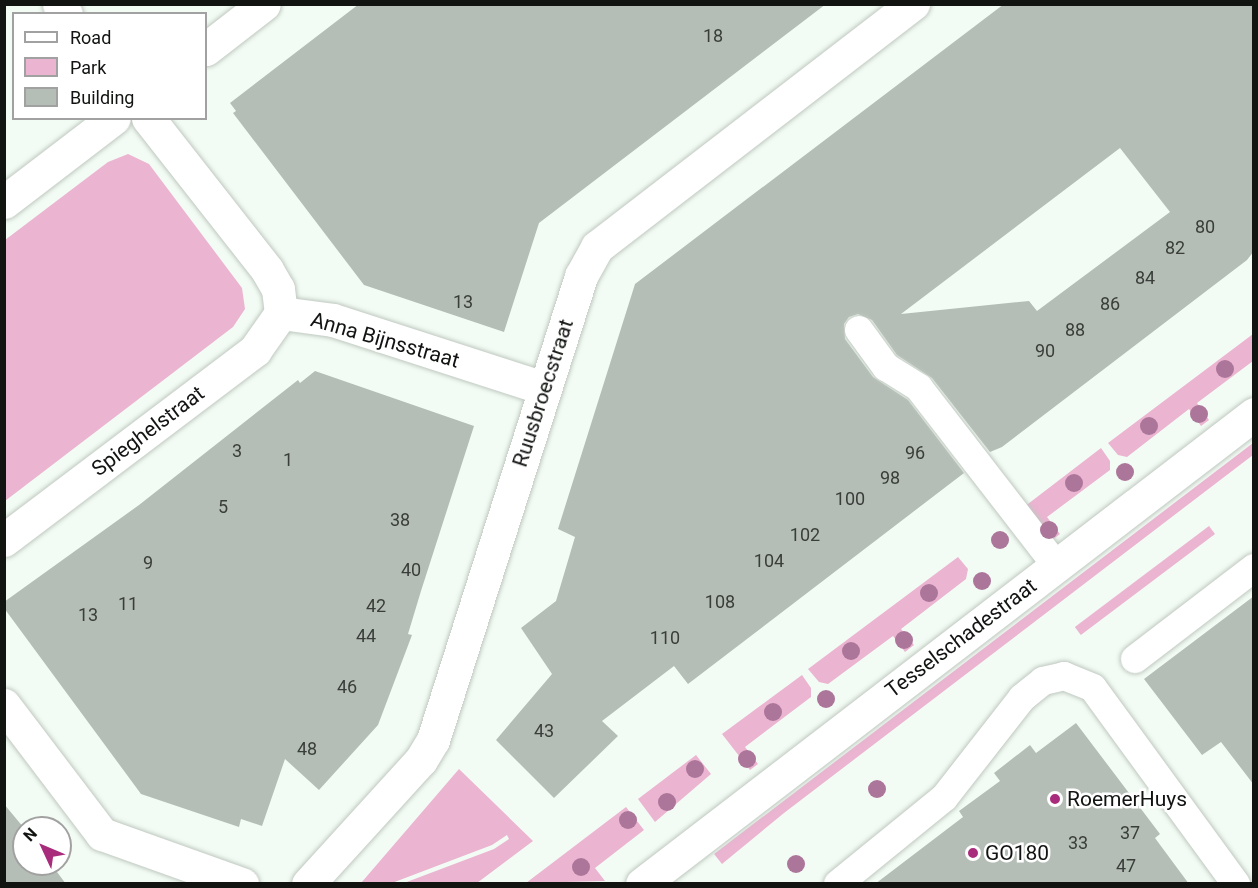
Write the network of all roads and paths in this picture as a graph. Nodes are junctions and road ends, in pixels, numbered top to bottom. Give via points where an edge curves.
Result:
1 (264, 4) edge
2 (913, 4) edge
3 (207, 48) edge
4 (111, 120) edge
5 (150, 120) edge
6 (4, 201) edge
7 (281, 313) junction
8 (859, 330) dead end
9 (544, 388) junction
10 (1254, 414) edge
11 (4, 540) edge
12 (1056, 565) junction
13 (1254, 568) edge
14 (1135, 659) dead end
15 (4, 705) edge
16 (668, 861) junction
17 (242, 884) edge
18 (308, 884) edge
19 (631, 884) edge
20 (642, 884) edge
21 (838, 884) edge
22 (1236, 884) edge

1 - 3 street
2 - 9 street, Ruusbroecstraat via 597,247 581,276
4 - 6 street
5 - 7 street, Anna Bijnsstraat via 267,270 278,288
7 - 9 street, Anna Bijnsstraat via 333,320
7 - 11 street, Spieghelstraat via 255,350
8 - 12 lane via 886,367 919,388
9 - 18 street, Ruusbroecstraat via 433,740 421,760
10 - 12 street, Tesselschadestraat
12 - 16 street, Tesselschadestraat
13 - 14 lane
15 - 17 street via 102,834
16 - 19 street, Tesselschadestraat
16 - 20 street, Tesselschadestraat
21 - 22 lane via 944,798 1022,698 1043,681 1064,676 1093,688

